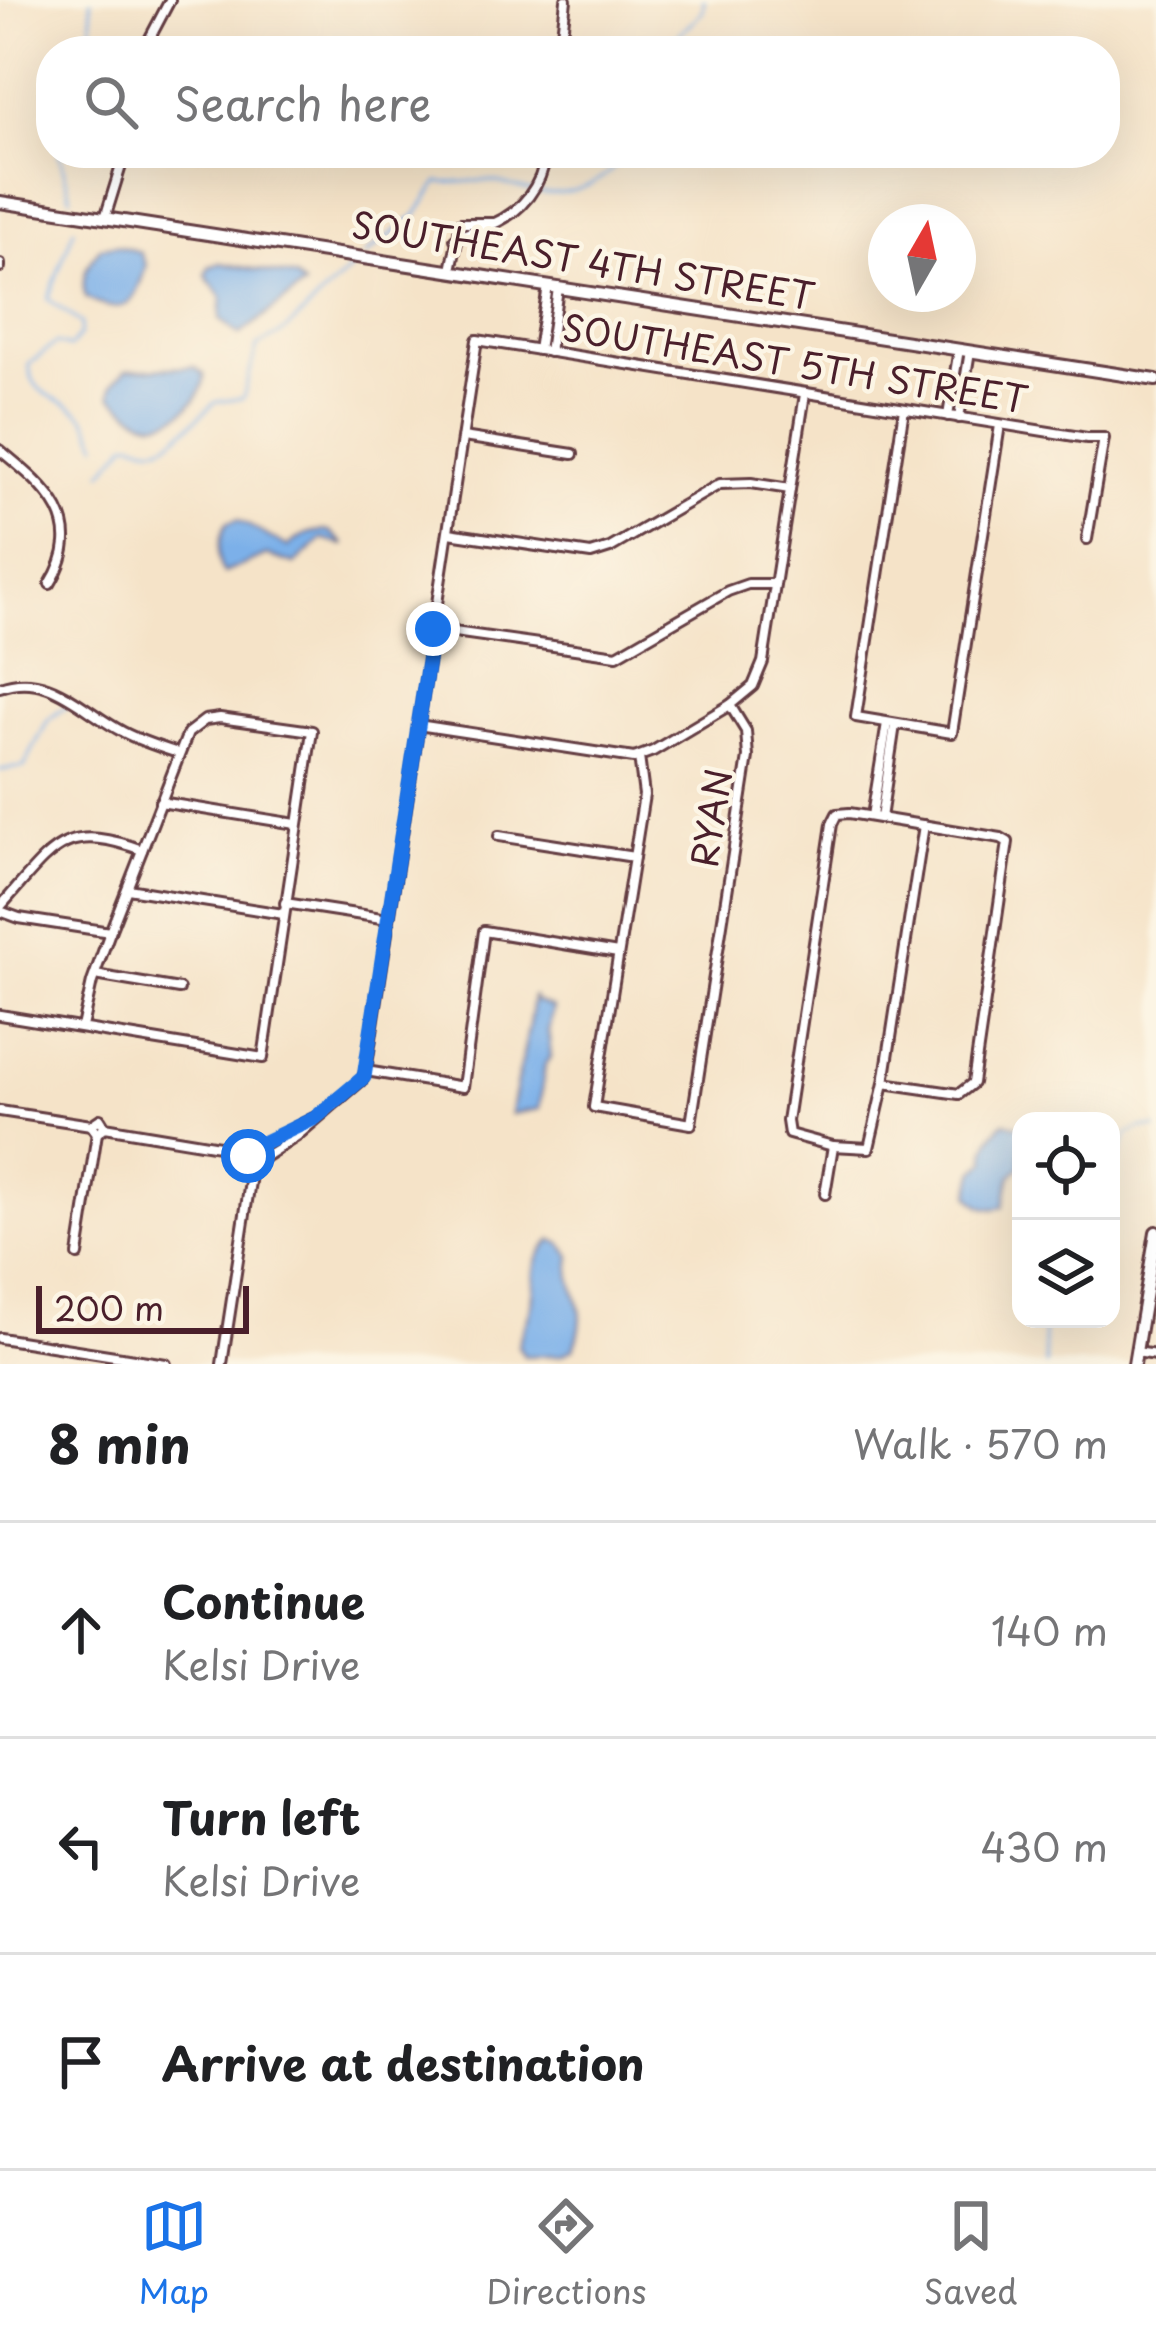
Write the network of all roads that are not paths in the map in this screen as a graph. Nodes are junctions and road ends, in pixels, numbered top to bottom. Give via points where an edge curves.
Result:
1 (170, 0) edge
2 (566, 0) edge
3 (151, 36) edge
4 (562, 36) edge
5 (120, 168) edge
6 (542, 168) edge
7 (0, 202) edge
8 (105, 218) junction
9 (451, 270) junction
10 (553, 286) junction
11 (964, 350) junction
12 (543, 351) junction
13 (1156, 380) edge
14 (805, 394) junction
15 (904, 410) junction
16 (953, 417) junction
17 (1000, 424) junction
18 (464, 437) junction
19 (0, 450) edge
20 (573, 454) dead end
21 (790, 490) junction
22 (449, 533) junction
23 (1087, 539) dead end
24 (50, 584) dead end
25 (775, 584) junction
26 (433, 629) junction
27 (0, 687) edge
28 (730, 705) junction
29 (891, 723) junction
30 (418, 725) junction
31 (178, 753) junction
32 (640, 757) junction
33 (160, 802) junction
34 (876, 817) junction
35 (296, 824) junction
36 (923, 825) junction
37 (499, 836) dead end
38 (142, 850) junction
39 (634, 857) junction
40 (128, 890) junction
41 (0, 909) edge
42 (284, 909) junction
43 (388, 920) junction
44 (110, 932) junction
45 (618, 953) junction
46 (94, 975) junction
47 (179, 989) dead end
48 (0, 1015) edge
49 (82, 1028) junction
50 (366, 1071) junction
51 (884, 1083) junction
52 (0, 1111) edge
53 (315, 1118) junction
54 (98, 1128) junction
55 (833, 1146) junction
56 (254, 1149) junction
57 (258, 1160) junction
58 (825, 1194) dead end
59 (1156, 1232) edge
60 (78, 1255) dead end
61 (0, 1338) edge
62 (1156, 1355) edge
63 (1135, 1358) edge
64 (166, 1364) edge
65 (223, 1364) edge

1 - 3 street
2 - 4 street
5 - 8 street
6 - 9 street via 537,188 495,223 463,221
7 - 8 main road, SOUTHEAST 4TH STREET
8 - 9 main road, SOUTHEAST 4TH STREET
9 - 10 main road, SOUTHEAST 4TH STREET
10 - 11 main road, SOUTHEAST 4TH STREET
10 - 12 street
11 - 13 main road, SOUTHEAST 4TH STREET
11 - 16 street
12 - 14 street, SOUTHEAST 5TH STREET
12 - 18 street, SOUTHEAST 5TH STREET via 477,340
14 - 15 street, SOUTHEAST 5TH STREET
14 - 21 street
15 - 16 street, SOUTHEAST 5TH STREET
15 - 29 street via 856,717
16 - 17 street, SOUTHEAST 5TH STREET
17 - 23 street, SOUTHEAST 5TH STREET via 1104,438
17 - 29 street via 952,733
18 - 20 street
18 - 22 street
19 - 24 street via 41,482 64,531 64,557
21 - 22 street via 720,484 591,554
21 - 25 street
22 - 26 street
25 - 26 street via 728,591 617,655
25 - 28 street via 760,672
26 - 30 street
27 - 31 street via 43,684 126,734
28 - 32 street
28 - 45 street, RYAN via 746,731 748,757 692,1124 594,1108
29 - 34 street
30 - 32 street
30 - 43 street
31 - 33 street
31 - 35 street via 206,721 312,731
32 - 39 street via 644,795
33 - 35 street
33 - 38 street
34 - 36 street
34 - 55 street via 837,814 832,824 790,1098 788,1134
35 - 42 street
36 - 51 street
36 - 51 street via 1009,842 973,1083 959,1094
37 - 39 street
38 - 40 street
38 - 41 street via 103,837 70,840
39 - 45 street
40 - 42 street
40 - 44 street
41 - 44 street
42 - 43 street
42 - 49 street via 262,1058
43 - 50 street
44 - 46 street
45 - 50 street via 484,931 463,1087
46 - 47 street
46 - 49 street
48 - 49 street
50 - 53 street
51 - 55 street via 869,1148
52 - 54 street
53 - 56 street
53 - 57 street
54 - 56 street
54 - 60 street
55 - 58 street
56 - 57 street
57 - 65 street
59 - 63 main road
61 - 64 street
62 - 63 street

